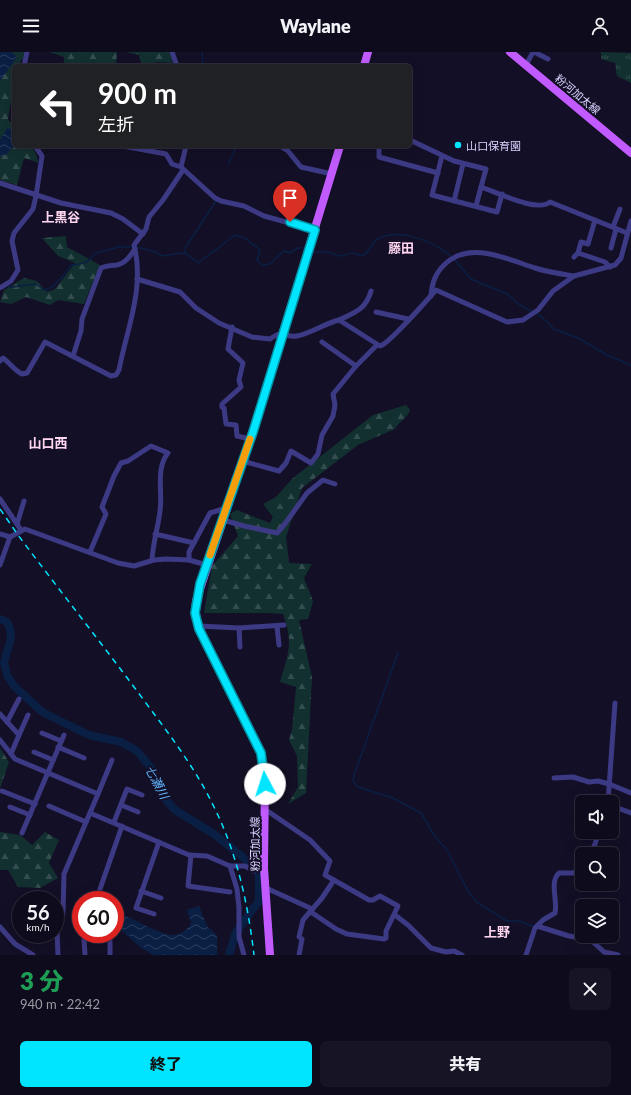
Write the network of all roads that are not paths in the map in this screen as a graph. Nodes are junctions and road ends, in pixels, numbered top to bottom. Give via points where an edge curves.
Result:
1 (27, 52) edge
2 (172, 52) edge
3 (368, 52) edge
4 (510, 52) edge
5 (534, 52) edge
6 (548, 59) dead end
7 (24, 64) edge
8 (176, 64) edge
9 (365, 64) edge
10 (526, 65) junction
11 (412, 141) edge
12 (36, 148) edge
13 (134, 148) edge
14 (186, 148) edge
15 (283, 148) edge
16 (339, 148) edge
17 (379, 148) edge
18 (631, 153) edge
19 (442, 156) junction
20 (462, 164) junction
21 (182, 169) junction
22 (438, 173) junction
23 (332, 174) junction
24 (0, 183) edge
25 (481, 187) junction
26 (502, 194) junction
27 (36, 196) junction
28 (454, 201) junction
29 (476, 206) junction
30 (620, 209) dead end
31 (595, 220) junction
32 (631, 221) edge
33 (615, 228) junction
34 (315, 230) junction
35 (626, 233) junction
36 (143, 234) junction
37 (611, 248) dead end
38 (135, 250) junction
39 (610, 267) junction
40 (574, 276) junction
41 (137, 279) junction
42 (0, 288) edge
43 (371, 291) dead end
44 (431, 296) junction
45 (376, 312) dead end
46 (408, 319) junction
47 (340, 320) junction
48 (232, 327) junction
49 (284, 333) junction
50 (322, 342) dead end
51 (377, 345) junction
52 (73, 356) junction
53 (0, 361) edge
54 (356, 366) junction
55 (250, 439) junction
56 (242, 461) junction
57 (335, 484) dead end
58 (0, 499) edge
59 (24, 501) dead end
60 (226, 508) junction
61 (223, 520) junction
62 (17, 524) junction
63 (21, 530) junction
64 (0, 534) edge
65 (154, 534) junction
66 (10, 537) junction
67 (194, 543) junction
68 (90, 552) junction
69 (152, 560) junction
70 (189, 560) junction
71 (0, 565) edge
72 (207, 565) junction
73 (284, 625) dead end
74 (199, 626) junction
75 (276, 626) junction
76 (239, 628) junction
77 (279, 645) dead end
78 (240, 647) dead end
79 (19, 699) dead end
80 (615, 703) dead end
81 (0, 714) edge
82 (28, 715) dead end
83 (8, 722) junction
84 (42, 733) dead end
85 (19, 735) junction
86 (64, 735) dead end
87 (0, 740) edge
88 (61, 741) junction
89 (58, 748) junction
90 (34, 752) dead end
91 (11, 754) junction
92 (84, 758) dead end
93 (53, 760) junction
94 (112, 760) dead end
95 (48, 772) junction
96 (554, 778) dead end
97 (609, 784) junction
98 (2, 791) dead end
99 (631, 793) edge
100 (98, 794) junction
101 (142, 795) dead end
102 (608, 795) edge
103 (34, 804) junction
104 (121, 805) junction
105 (49, 806) dead end
106 (10, 807) dead end
107 (619, 809) edge
108 (264, 811) junction
109 (138, 812) dead end
110 (90, 813) junction
111 (631, 813) edge
112 (30, 815) junction
113 (86, 822) junction
114 (114, 822) junction
115 (122, 826) junction
116 (22, 833) dead end
117 (159, 842) junction
118 (191, 855) junction
119 (230, 866) junction
120 (264, 868) junction
121 (575, 872) edge
122 (334, 880) junction
123 (266, 888) junction
124 (100, 889) dead end
125 (141, 891) junction
126 (230, 892) dead end
127 (160, 898) dead end
128 (311, 912) junction
129 (154, 914) dead end
130 (395, 915) junction
131 (0, 927) edge
132 (536, 927) junction
133 (34, 955) edge
134 (58, 955) edge
135 (85, 955) edge
136 (110, 955) edge
137 (244, 955) edge
138 (270, 955) edge
139 (299, 955) edge
140 (462, 955) edge
141 (526, 955) edge
142 (618, 955) edge

1 - 7 street
2 - 8 street
3 - 9 main road
4 - 10 main road, 粉河加太線
5 - 6 street
5 - 10 street
10 - 18 main road, 粉河加太線
11 - 19 street
12 - 27 street via 42,156
13 - 21 street via 166,154 172,164
14 - 21 street
15 - 23 street via 301,167
16 - 23 main road, 粉河加太線
17 - 22 street via 379,157
19 - 20 street
19 - 22 street
20 - 25 street via 486,169
20 - 28 street
21 - 34 street via 221,201 244,206 264,216
21 - 36 street via 149,217
22 - 28 street via 432,195
23 - 34 main road, 粉河加太線
24 - 27 street
25 - 26 street
25 - 29 street
26 - 29 street via 497,212
26 - 31 street via 527,204 546,206 550,202
27 - 36 street via 111,213
27 - 42 street via 33,209 14,233 12,241 18,270 11,281
28 - 29 street
30 - 33 street
31 - 33 street
31 - 39 street via 588,244 581,242 576,255 605,262
32 - 35 street
33 - 35 street
33 - 37 street
34 - 49 main road, 粉河加太線
35 - 39 street via 621,258
36 - 38 street via 134,244
38 - 41 street
38 - 52 street via 124,262 101,268 82,319
39 - 40 street
40 - 44 street via 553,291 538,310 516,322 507,322 436,290
40 - 44 street via 536,269 489,254 462,254 453,258 439,271 434,280
41 - 48 street via 180,292 196,308 219,323
41 - 52 street via 136,303 116,375 111,376
43 - 47 street via 368,303
44 - 46 street
45 - 46 street
46 - 51 street via 384,345
47 - 49 street via 296,336
47 - 51 street
48 - 49 street via 261,339 270,340
48 - 55 street via 228,349 242,363 239,380 241,387 222,404 222,407 226,424 236,425 237,436
49 - 55 main road, 粉河加太線
50 - 54 street
51 - 54 street
52 - 53 street via 45,342 27,372 22,374 15,370 11,363 3,358
54 - 56 street via 333,394 333,416 322,435 318,454 311,463 291,451 286,463 278,470
55 - 56 main road, 粉河加太線
56 - 60 main road, 粉河加太線
57 - 61 street via 323,480 307,493 277,532
58 - 62 street
59 - 62 street
60 - 61 main road, 粉河加太線
60 - 67 street via 210,513
61 - 72 main road, 粉河加太線
62 - 63 street
63 - 66 street
63 - 68 street via 25,529
64 - 66 street
65 - 67 street
65 - 68 street via 161,510 160,489 164,458 168,453 151,446 121,463 102,507 106,514
65 - 69 street
66 - 71 street
67 - 70 street via 189,552
68 - 69 street via 134,566
69 - 70 street
70 - 72 street
72 - 74 main road, 粉河加太線 via 196,600 195,613
73 - 75 street
74 - 76 street
74 - 108 main road, 粉河加太線 via 261,753 265,774
75 - 76 street
75 - 77 street
76 - 78 street
79 - 83 street
80 - 97 street
81 - 83 street
82 - 85 street
83 - 85 street
84 - 88 street
85 - 91 street
86 - 88 street
87 - 91 street
88 - 89 street
89 - 92 street
89 - 93 street
90 - 93 street
91 - 95 street via 15,759
93 - 95 street
94 - 100 street
95 - 100 street
95 - 103 street
96 - 97 street via 579,778
97 - 99 street
97 - 102 street
98 - 103 street
100 - 110 street
101 - 104 street via 127,789
103 - 112 street
104 - 109 street
104 - 114 street
105 - 113 street
106 - 112 street
107 - 111 street
108 - 120 main road, 粉河加太線
108 - 122 street via 310,840 330,862 325,875
110 - 113 street
110 - 114 street
112 - 116 street
113 - 134 street via 64,874 63,913 57,930
114 - 115 street
115 - 117 street
115 - 124 street
117 - 118 street
117 - 125 street
118 - 119 street via 207,856
118 - 126 street via 188,886
119 - 120 street via 245,866 254,872
119 - 137 street via 237,889 239,937
120 - 123 main road, 粉河加太線
121 - 132 street via 560,872 557,875 556,913
122 - 128 street
122 - 130 street via 369,900 382,897 398,906
123 - 128 street via 297,901 310,908
123 - 138 main road, 粉河加太線
125 - 127 street
125 - 129 street via 136,908
128 - 130 street via 336,930 384,939 387,927
128 - 139 street via 303,920 299,937 302,939
130 - 140 street via 431,948 446,952 454,951
131 - 133 street via 15,944
132 - 141 street
132 - 142 street via 590,940 604,952
135 - 136 street via 84,938 110,940

